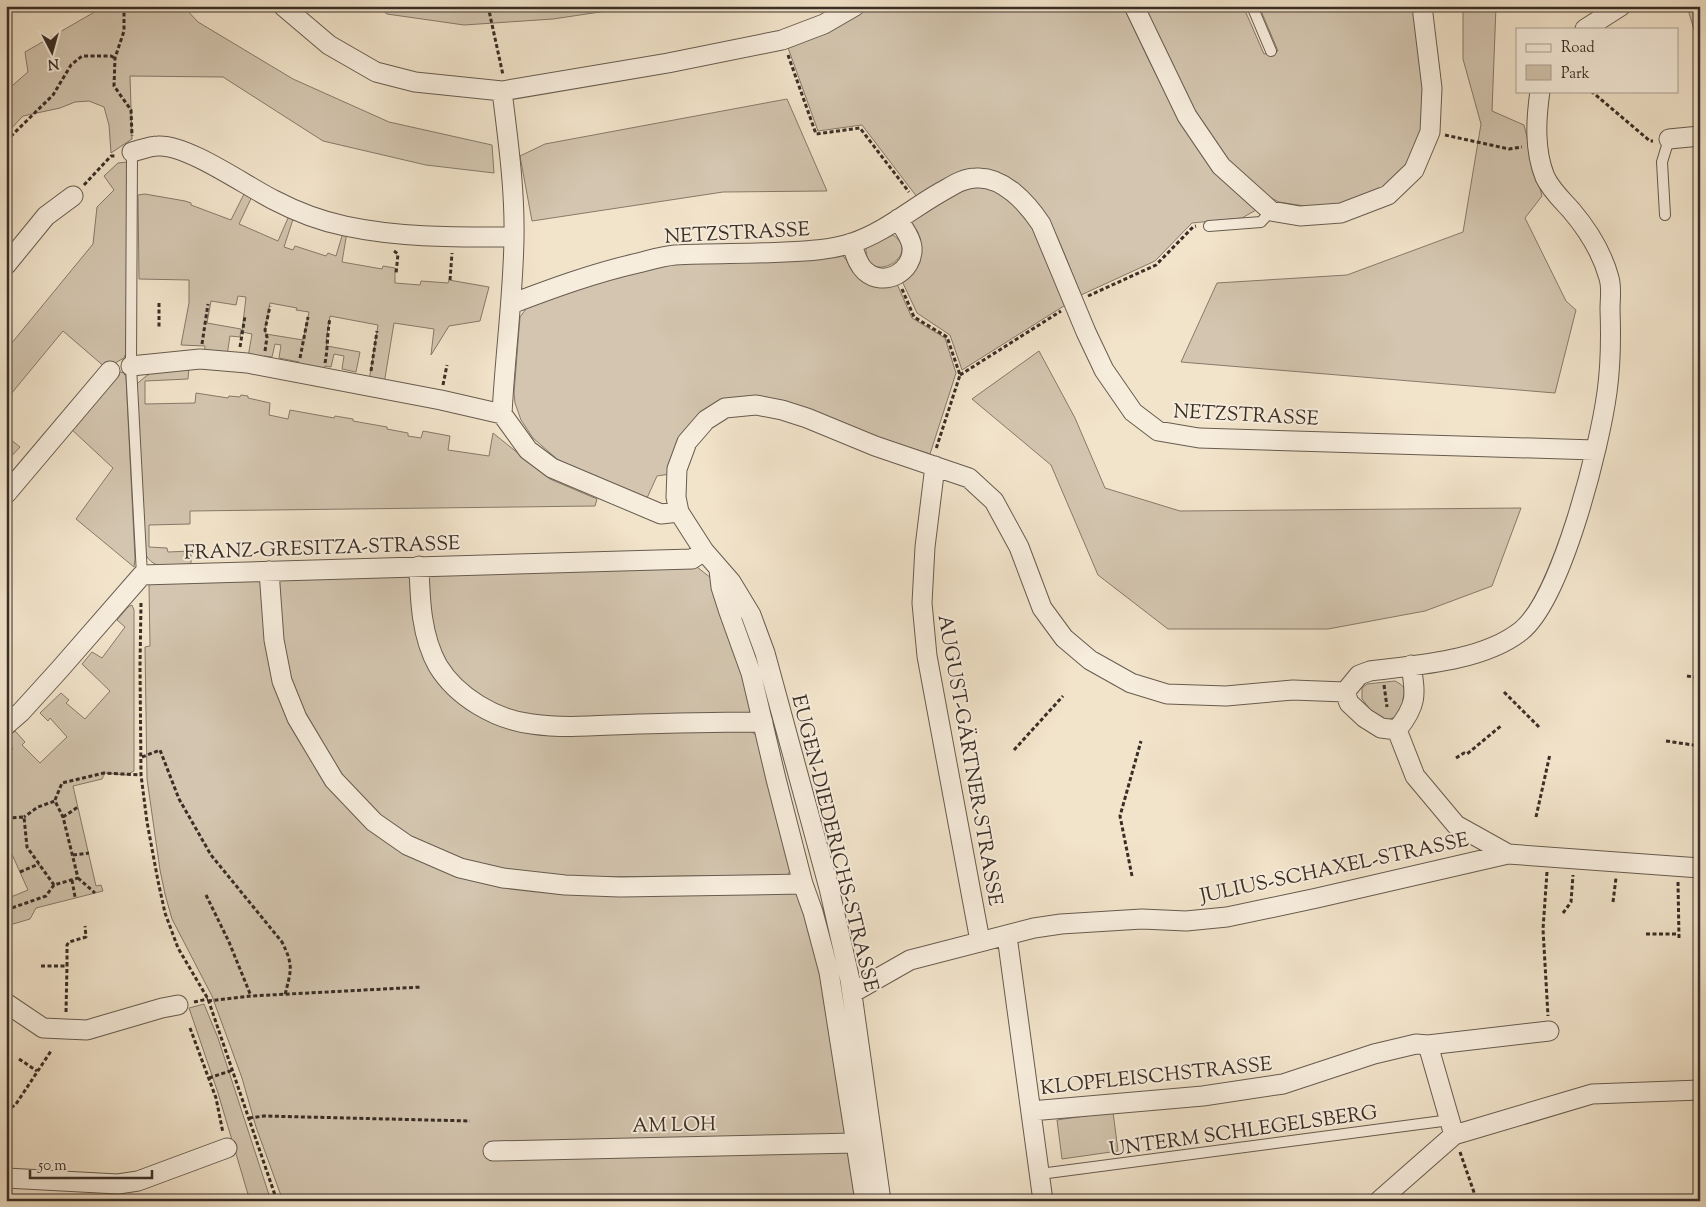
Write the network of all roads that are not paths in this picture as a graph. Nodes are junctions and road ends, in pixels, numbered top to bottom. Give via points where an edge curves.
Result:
1 (283, 6) edge
2 (855, 6) edge
3 (1134, 6) edge
4 (1252, 6) edge
5 (1422, 6) edge
6 (1621, 6) edge
7 (1587, 28) edge
8 (1272, 51) dead end
9 (502, 91) junction
10 (1540, 92) edge
11 (1700, 136) edge
12 (1668, 139) joint
13 (132, 152) joint
14 (73, 196) road end
15 (1271, 211) junction
16 (1665, 215) dead end
17 (898, 219) junction
18 (1209, 226) road end
19 (514, 237) junction
20 (851, 243) junction
21 (6, 265) edge
22 (511, 304) junction
23 (131, 366) junction
24 (110, 371) dead end
25 (502, 414) junction
26 (1595, 450) junction
27 (935, 466) junction
28 (6, 494) edge
29 (679, 512) junction
30 (704, 551) junction
31 (418, 566) junction
32 (719, 568) junction
33 (269, 571) junction
34 (142, 575) junction
35 (1411, 666) junction
36 (1345, 692) junction
37 (763, 722) junction
38 (6, 725) edge
39 (1397, 730) junction
40 (1508, 854) junction
41 (1700, 868) edge
42 (803, 884) junction
43 (1007, 936) junction
44 (980, 941) junction
45 (852, 993) junction
46 (6, 1003) edge
47 (178, 1005) dead end
48 (1549, 1031) road end
49 (1428, 1045) junction
50 (1700, 1090) edge
51 (1031, 1111) junction
52 (1452, 1127) junction
53 (855, 1143) junction
54 (227, 1148) road end
55 (493, 1151) dead end
56 (1040, 1174) junction
57 (6, 1178) edge
58 (865, 1201) edge
59 (881, 1201) edge
60 (1043, 1201) edge
61 (1379, 1201) edge

1 - 9 street via 329,45 376,72 415,82
2 - 9 street via 824,24 782,40
3 - 15 street via 1187,116 1221,166
4 - 8 lane
5 - 15 street via 1432,88 1430,132 1414,170 1388,195 1341,213 1300,216
6 - 7 street
9 - 19 street via 512,169
10 - 26 street via 1537,145 1546,178 1588,230 1610,280 1607,392
11 - 12 street
12 - 16 lane via 1662,162
13 - 19 street via 158,146 185,151 273,200 344,226 394,234
13 - 23 lane
14 - 21 street via 46,216
15 - 18 lane via 1261,222
17 - 20 street, NETZSTRASSE via 873,235
17 - 20 street via 912,248 911,258 900,273 892,277 873,276 859,264
17 - 26 street, NETZSTRASSE via 958,182 974,178 999,183 1016,195 1041,224 1068,307 1086,332 1104,370 1133,412 1158,431 1199,438
19 - 22 street
20 - 22 street, NETZSTRASSE via 815,250 673,255 594,274
22 - 25 street
23 - 25 street via 200,359 237,362
23 - 34 lane
24 - 28 street
25 - 29 street via 528,450 552,468 661,514
26 - 35 street via 1553,583 1536,614 1522,630 1482,652
27 - 29 street via 782,410 756,405 725,408 706,420 687,442 677,469
27 - 36 street via 968,478 994,501 1019,546 1042,608 1061,634 1090,660 1131,683 1167,694 1226,696 1293,690
27 - 44 street, AUGUST-GÄRTNER-STRASSE via 922,603 926,647
29 - 30 street, EUGEN-DIEDERICHS-STRASSE
30 - 31 street, FRANZ-GRESITZA-STRASSE via 692,559
30 - 32 street, EUGEN-DIEDERICHS-STRASSE
31 - 33 street, FRANZ-GRESITZA-STRASSE
31 - 37 street via 425,630 430,650 439,666 464,695 505,718 531,724 565,726
32 - 37 street, EUGEN-DIEDERICHS-STRASSE
32 - 45 street, EUGEN-DIEDERICHS-STRASSE via 732,582 750,615 765,653 834,910
33 - 34 street, FRANZ-GRESITZA-STRASSE
33 - 42 street via 274,640 282,681 297,718 334,780 374,822 407,845 460,868 503,878 565,885
34 - 38 street via 60,670
35 - 36 street via 1359,675
35 - 39 street via 1415,700
36 - 39 street via 1349,703 1366,718 1381,728
37 - 42 street, EUGEN-DIEDERICHS-STRASSE
39 - 40 street via 1415,776 1456,825
40 - 41 street
40 - 43 street, JULIUS-SCHAXEL-STRASSE via 1227,917 1061,924
42 - 53 street, EUGEN-DIEDERICHS-STRASSE via 828,972
43 - 44 street, JULIUS-SCHAXEL-STRASSE
43 - 51 street
44 - 45 street, JULIUS-SCHAXEL-STRASSE via 910,960
45 - 59 street, EUGEN-DIEDERICHS-STRASSE
46 - 47 street via 44,1028 78,1030
48 - 49 street, KLOPFLEISCHSTRASSE
49 - 51 street, KLOPFLEISCHSTRASSE via 1416,1044 1374,1054 1283,1084 1203,1096
49 - 52 street
50 - 52 street via 1592,1094
51 - 56 street
52 - 56 lane, UNTERM SCHLEGELSBERG
52 - 61 street
53 - 55 street, AM LOH
53 - 58 street, EUGEN-DIEDERICHS-STRASSE
54 - 57 street via 118,1184
56 - 60 street

